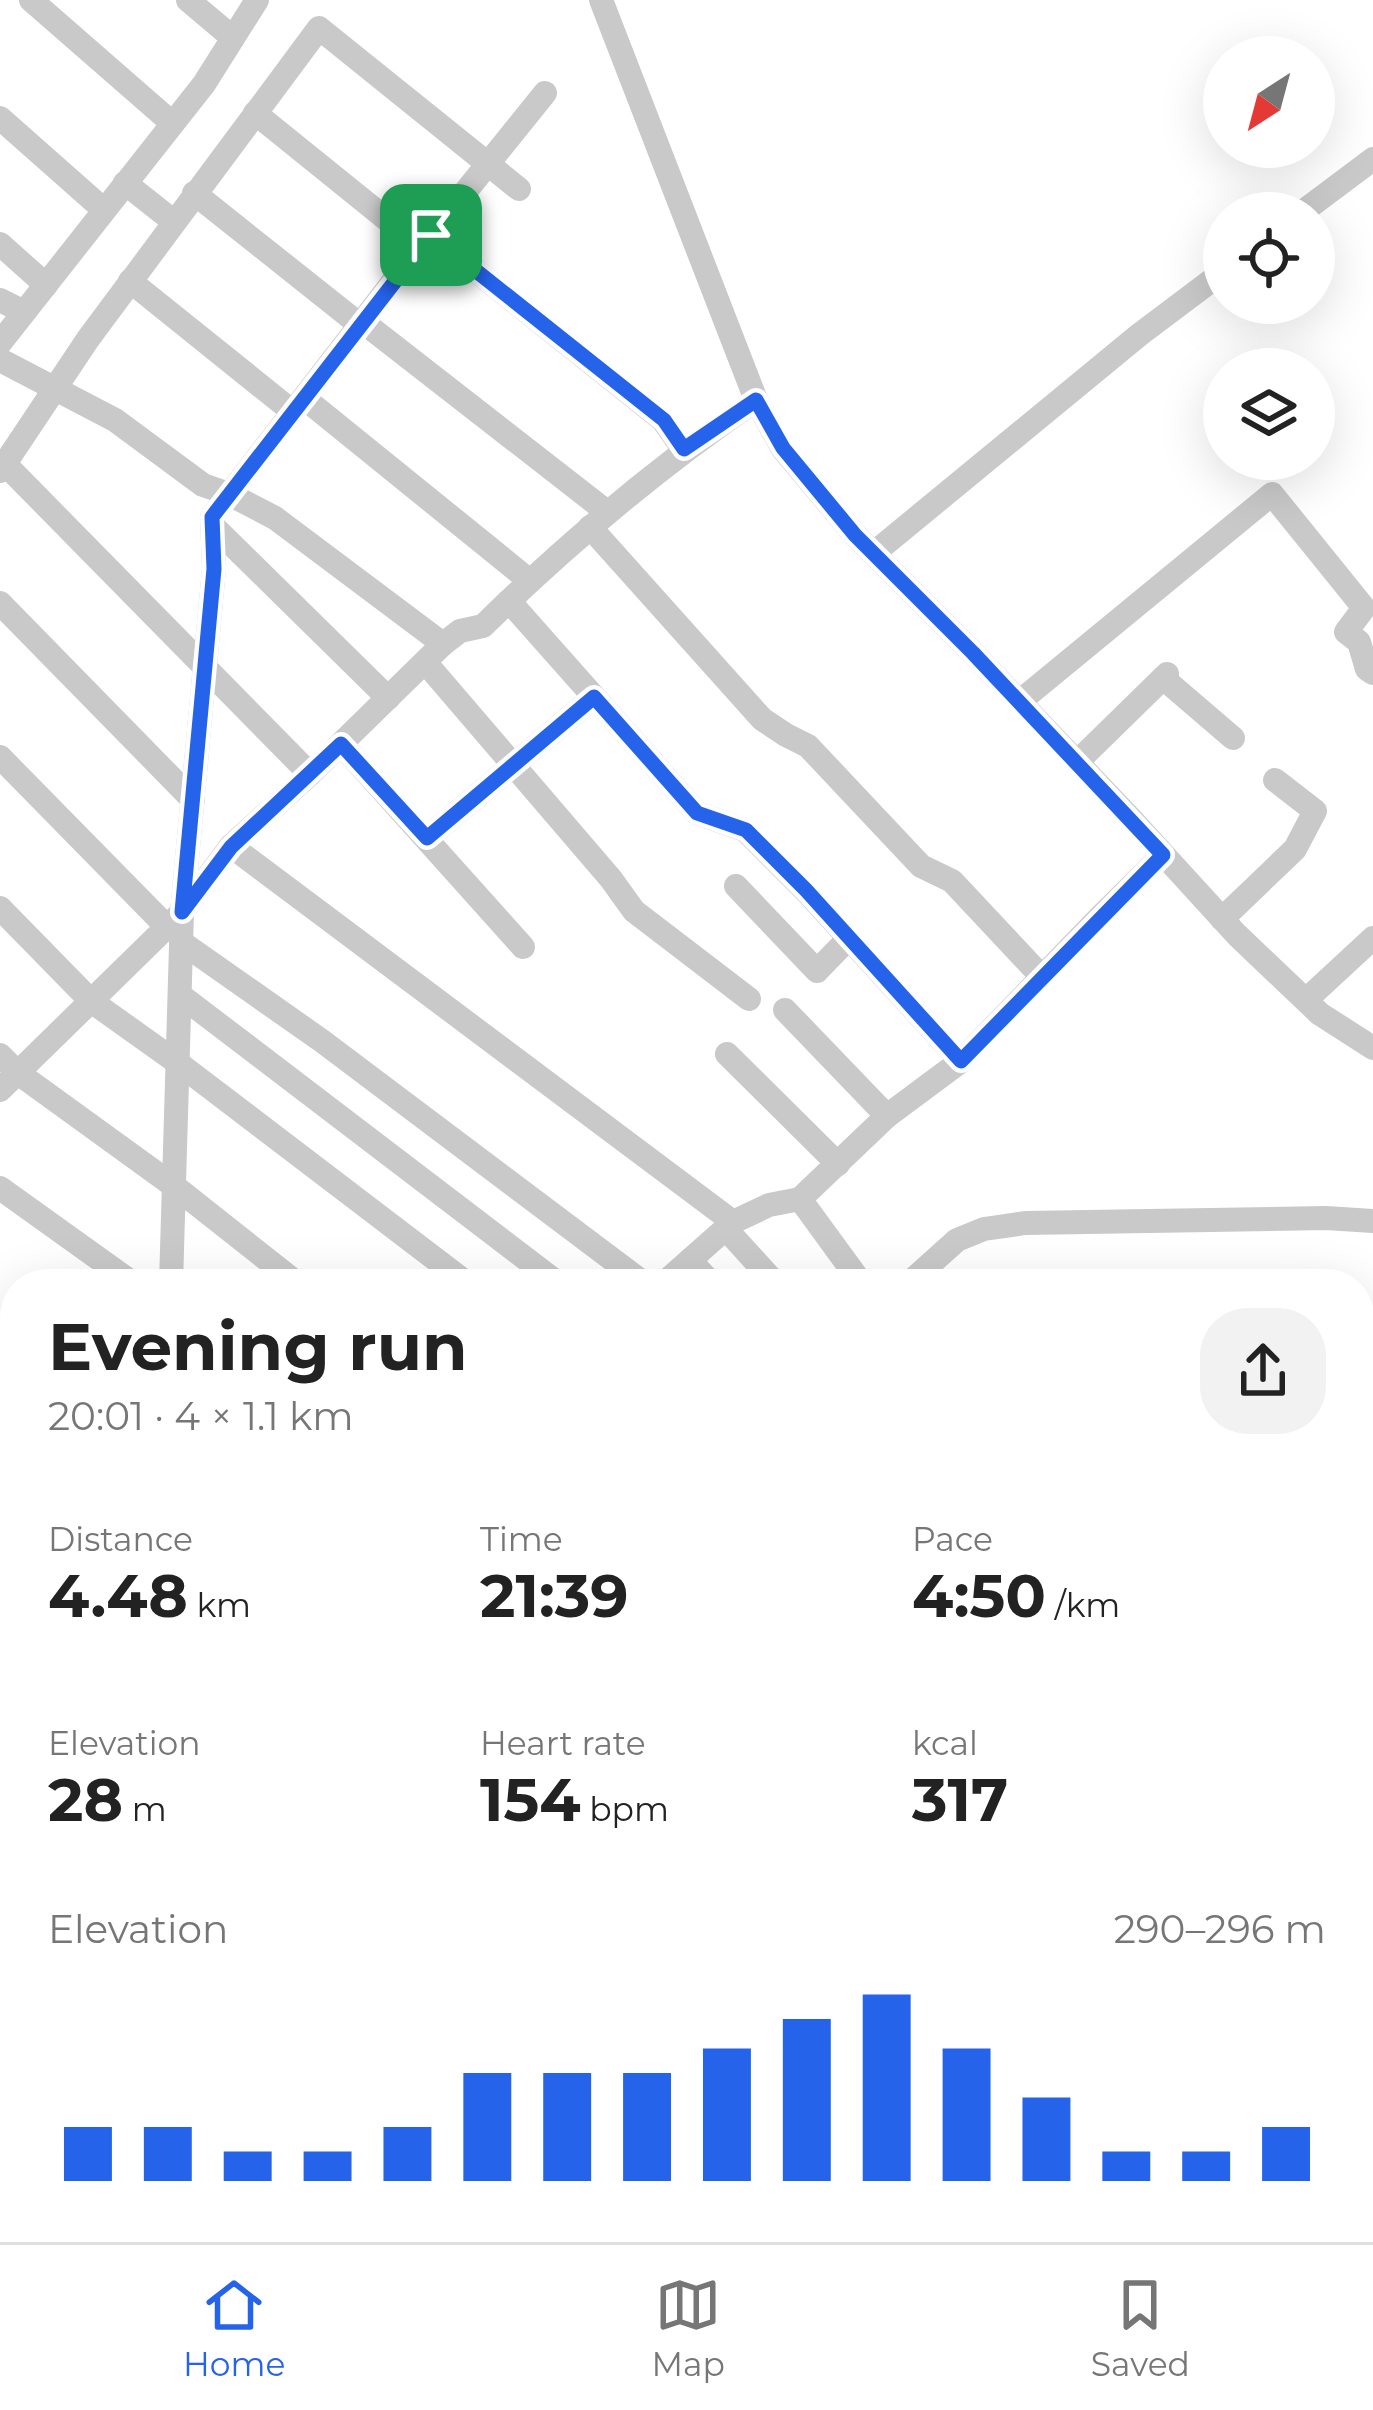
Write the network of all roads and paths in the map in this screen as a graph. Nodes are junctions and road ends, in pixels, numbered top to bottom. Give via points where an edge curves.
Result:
1 (31, 0) edge
2 (188, 0) edge
3 (257, 0) edge
4 (601, 0) edge
5 (233, 38) junction
6 (544, 93) dead end
7 (255, 113) junction
8 (0, 118) edge
9 (172, 123) junction
10 (1373, 159) edge
11 (488, 164) junction
12 (124, 183) junction
13 (519, 189) dead end
14 (1329, 192) edge
15 (194, 193) junction
16 (104, 210) junction
17 (173, 221) junction
18 (426, 241) junction
19 (0, 244) edge
20 (130, 281) junction
21 (46, 285) junction
22 (1203, 287) edge
23 (0, 300) edge
24 (24, 312) junction
25 (361, 324) junction
26 (0, 343) edge
27 (0, 360) edge
28 (54, 389) junction
29 (756, 400) junction
30 (299, 405) junction
31 (684, 449) junction
32 (2, 467) edge
33 (229, 494) junction
34 (598, 519) junction
35 (213, 526) junction
36 (874, 554) junction
37 (530, 581) junction
38 (509, 601) junction
39 (0, 603) edge
40 (434, 653) junction
41 (205, 669) junction
42 (1373, 673) edge
43 (594, 697) junction
44 (388, 698) junction
45 (1019, 702) junction
46 (1233, 739) dead end
47 (341, 744) junction
48 (0, 757) edge
49 (1077, 762) junction
50 (514, 765) junction
51 (310, 774) junction
52 (1275, 780) dead end
53 (193, 800) junction
54 (427, 838) junction
55 (231, 847) junction
56 (1163, 855) junction
57 (736, 886) dead end
58 (0, 908) edge
59 (1222, 919) junction
60 (177, 927) junction
61 (849, 938) junction
62 (1373, 938) edge
63 (523, 947) dead end
64 (1042, 976) junction
65 (180, 995) junction
66 (749, 998) dead end
67 (1306, 1000) junction
68 (91, 1001) junction
69 (785, 1010) dead end
70 (1373, 1048) edge
71 (727, 1054) dead end
72 (961, 1061) junction
73 (178, 1063) junction
74 (6, 1073) edge
75 (887, 1116) junction
76 (838, 1164) junction
77 (174, 1186) junction
78 (0, 1188) edge
79 (800, 1199) junction
80 (1373, 1221) edge
81 (730, 1225) junction
82 (690, 1260) junction
83 (113, 1269) edge
84 (171, 1269) edge
85 (279, 1269) edge
86 (448, 1269) edge
87 (539, 1269) edge
88 (625, 1269) edge
89 (680, 1269) edge
90 (698, 1269) edge
91 (764, 1269) edge
92 (851, 1269) edge
93 (925, 1269) edge

1 - 9 street
2 - 5 street
3 - 5 street
4 - 29 street
5 - 9 street
6 - 11 street
7 - 11 street via 319,28
7 - 15 street
7 - 18 street
8 - 16 street
9 - 12 street
10 - 14 street
11 - 13 street
11 - 18 street
12 - 16 street
12 - 17 street
15 - 17 street
15 - 25 street
16 - 21 street
17 - 20 street
18 - 25 street
18 - 31 street via 664,420
19 - 21 street
20 - 28 street
20 - 30 street
21 - 24 street
22 - 36 street
23 - 24 street
24 - 26 street
25 - 30 street
25 - 34 street
27 - 28 street
28 - 32 street
28 - 33 street
29 - 31 street
29 - 36 street via 783,448
30 - 33 street
30 - 37 street
31 - 34 street
32 - 41 street
33 - 35 street
33 - 40 street via 275,518
34 - 37 street
34 - 64 street via 762,719 808,746 921,866 952,881
35 - 41 street
35 - 44 street
36 - 45 street
37 - 38 street
38 - 40 street
38 - 43 street
39 - 53 street
40 - 44 street
40 - 50 street
41 - 51 street
41 - 53 street
42 - 45 street via 1346,632 1364,608 1272,494
43 - 50 street
43 - 61 street via 697,813 746,830
44 - 47 street
45 - 49 street
46 - 49 street via 1165,676
47 - 51 street
47 - 54 street
48 - 60 street
49 - 56 street
50 - 54 street
50 - 66 street via 634,911
51 - 55 street
52 - 59 street via 1315,811 1295,849
53 - 60 street
54 - 63 street
55 - 60 street
55 - 81 street
56 - 59 street
56 - 64 street
57 - 61 street via 817,970
58 - 68 street
59 - 67 street
60 - 65 street
60 - 68 street
60 - 88 street
61 - 72 street
62 - 67 street
64 - 72 street
65 - 73 street
65 - 87 street
67 - 70 street
68 - 73 street
68 - 74 street
69 - 75 street
71 - 76 street
72 - 75 street
73 - 77 street
73 - 86 street
74 - 77 street
75 - 76 street
76 - 79 street
77 - 84 street
77 - 85 street
78 - 83 street
79 - 81 street
79 - 92 street
80 - 93 street via 1025,1223 958,1240
81 - 82 street
81 - 91 street
82 - 89 street
82 - 90 street

